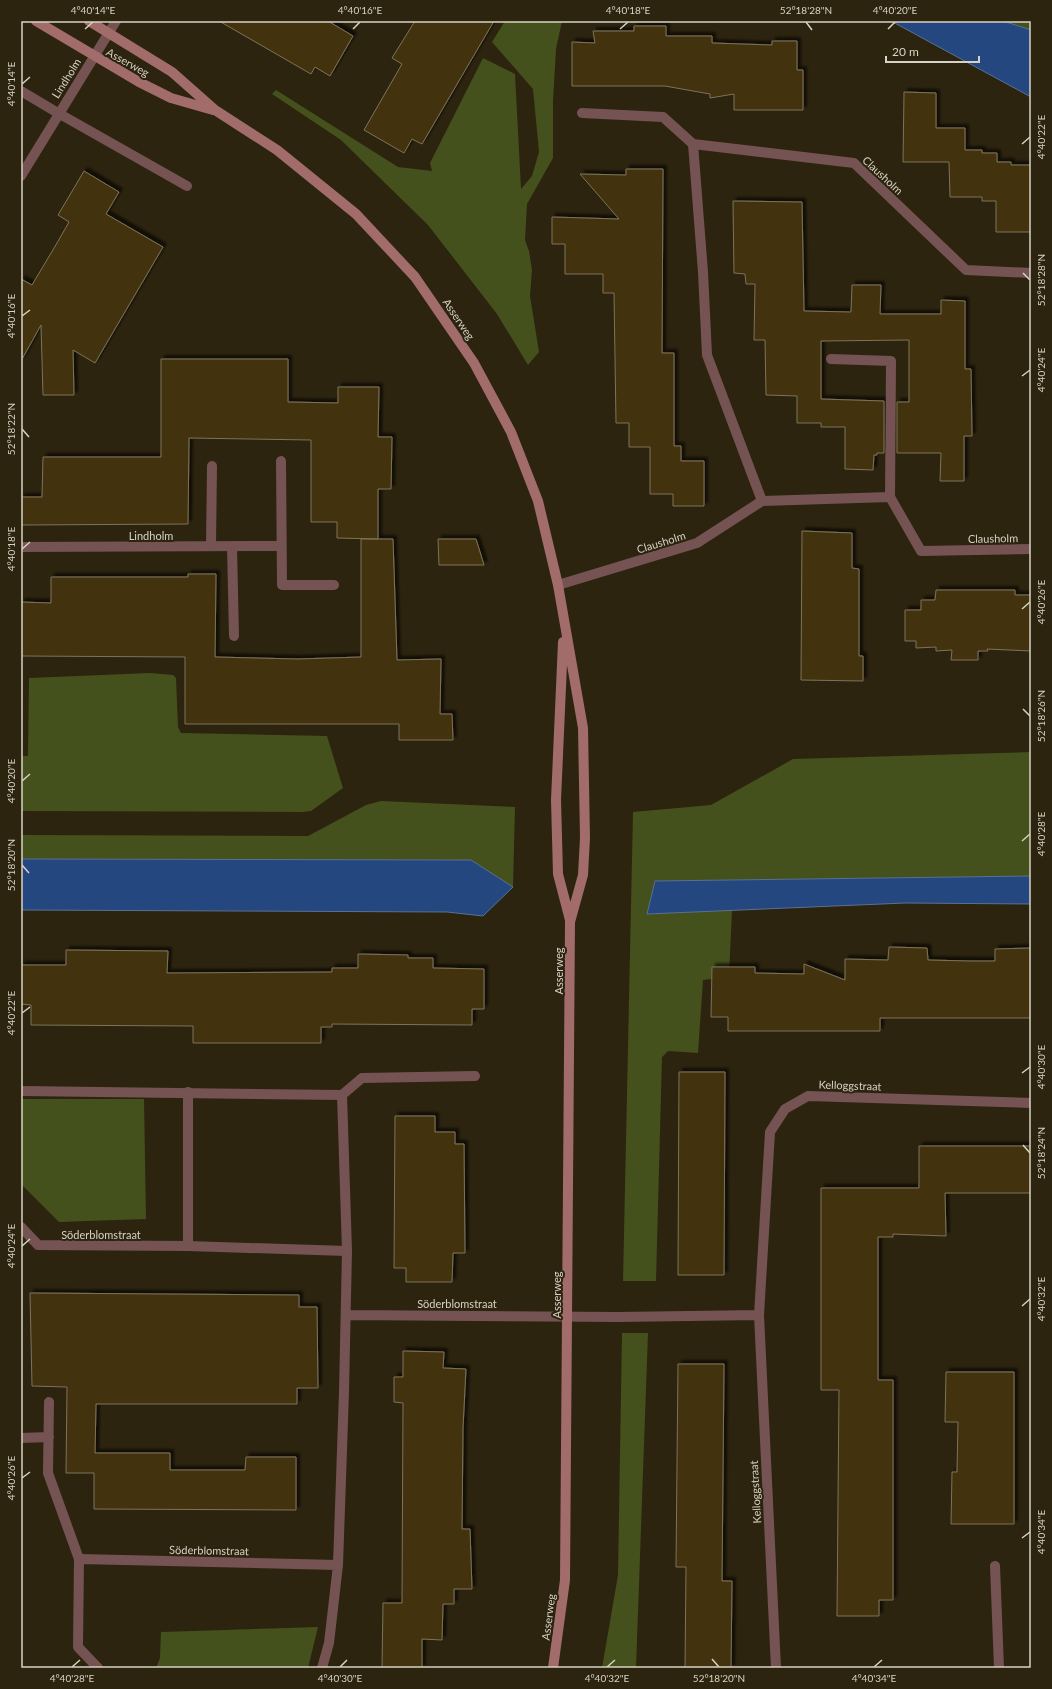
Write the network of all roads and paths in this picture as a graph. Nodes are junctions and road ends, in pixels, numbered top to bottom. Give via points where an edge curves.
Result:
1 (36, 21) edge
2 (89, 21) edge
3 (116, 21) edge
4 (109, 32) junction
5 (94, 56) junction
6 (21, 91) edge
7 (215, 110) junction
8 (58, 113) junction
9 (582, 113) dead end
10 (693, 144) junction
11 (21, 176) edge
12 (187, 186) dead end
13 (1031, 273) edge
14 (831, 359) dead end
15 (281, 461) dead end
16 (212, 466) dead end
17 (890, 497) junction
18 (762, 501) junction
19 (211, 546) junction
20 (232, 546) junction
21 (281, 546) junction
22 (21, 547) edge
23 (1031, 549) edge
24 (334, 585) dead end
25 (558, 585) junction
26 (564, 623) junction
27 (234, 636) dead end
28 (570, 922) junction
29 (475, 1076) dead end
30 (21, 1091) edge
31 (188, 1092) junction
32 (342, 1095) junction
33 (1031, 1103) edge
34 (21, 1227) edge
35 (188, 1246) junction
36 (347, 1251) junction
37 (347, 1315) junction
38 (759, 1315) junction
39 (568, 1316) junction
40 (49, 1402) dead end
41 (21, 1438) edge
42 (49, 1438) junction
43 (79, 1559) junction
44 (338, 1565) junction
45 (995, 1566) dead end
46 (98, 1668) edge
47 (322, 1668) edge
48 (553, 1668) edge
49 (776, 1668) edge
50 (999, 1668) edge

1 - 5 street, Asserweg
2 - 4 street, Asserweg
3 - 4 street, Lindholm
4 - 5 street, Lindholm
4 - 7 street, Asserweg via 172,72
5 - 7 street, Asserweg via 171,98
5 - 8 street, Lindholm
6 - 8 street, Lindholm
7 - 25 street, Asserweg via 277,150 356,214 415,277 474,363 511,432 538,501
8 - 11 street, Lindholm
8 - 12 street
9 - 10 street via 663,117
10 - 13 street, Clausholm via 854,163 966,270
10 - 18 street via 707,355
14 - 17 street, Clausholm via 890,361
15 - 21 street
16 - 19 street
17 - 18 street
17 - 23 street, Clausholm via 921,551
18 - 25 street, Clausholm via 697,543
19 - 20 street, Lindholm
19 - 22 street, Lindholm
20 - 21 street, Lindholm
20 - 27 street
21 - 24 street via 282,585
25 - 26 street, Asserweg
26 - 28 street, Asserweg via 556,807 558,874
26 - 28 street, Asserweg via 583,728 586,800 583,875
28 - 39 street, Asserweg
29 - 32 street via 362,1078
30 - 31 street
31 - 32 street
31 - 35 street
32 - 36 street
33 - 38 street, Kelloggstraat via 808,1096 785,1109 770,1132
34 - 35 street, Söderblomstraat via 38,1245
35 - 36 street, Söderblomstraat
36 - 37 street
37 - 39 street, Söderblomstraat
37 - 44 street
38 - 39 street
38 - 49 street, Kelloggstraat
39 - 48 street, Asserweg via 565,1580
40 - 42 street
41 - 42 street
42 - 43 street via 48,1473
43 - 44 street, Söderblomstraat
43 - 46 street via 78,1647
44 - 47 street via 329,1643
45 - 50 street

